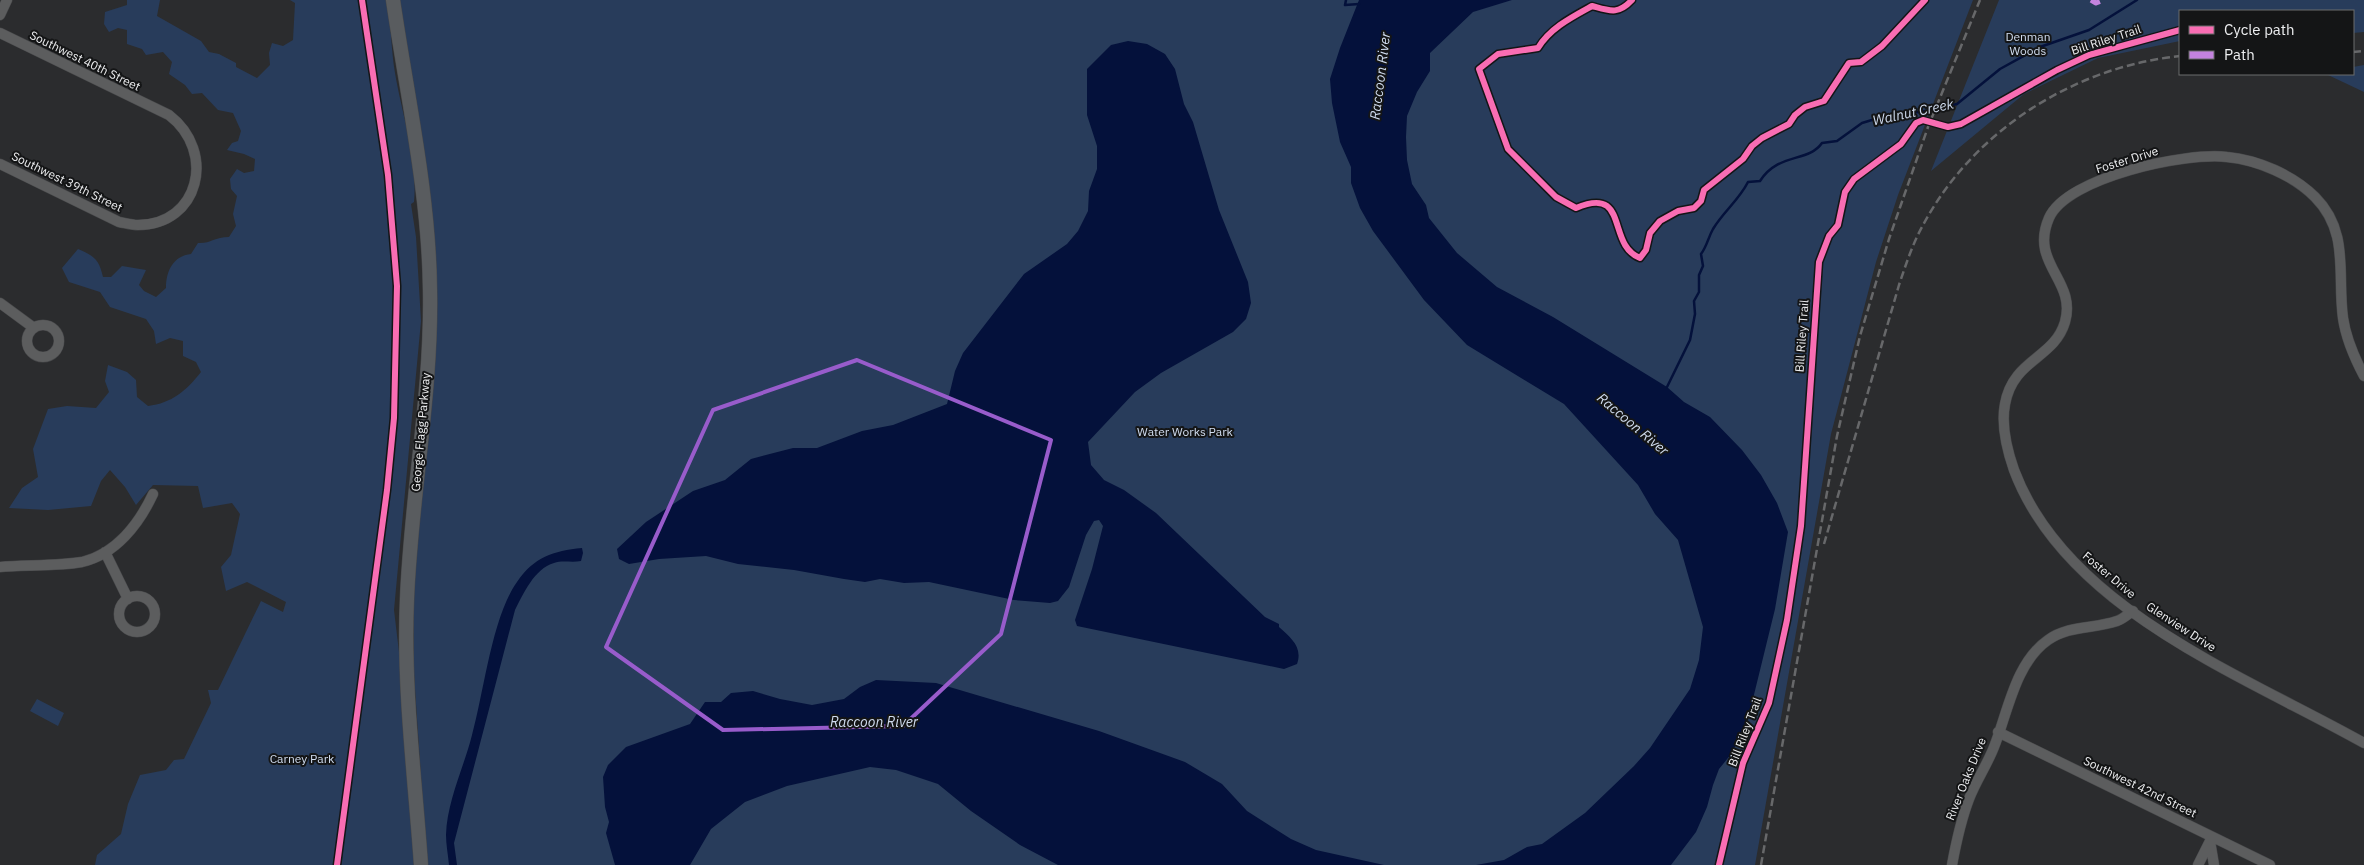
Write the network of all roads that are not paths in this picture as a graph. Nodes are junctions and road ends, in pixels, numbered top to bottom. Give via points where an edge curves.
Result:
1 (7, 0) edge
2 (393, 0) edge
3 (0, 14) edge
4 (0, 33) edge
5 (158, 110) joint
6 (0, 164) edge
7 (0, 303) edge
8 (34, 328) dead end
9 (2364, 376) edge
10 (153, 494) dead end
11 (105, 552) junction
12 (0, 567) edge
13 (128, 599) dead end
14 (2133, 611) junction
15 (1998, 732) junction
16 (2364, 743) edge
17 (2211, 839) junction
18 (421, 865) edge
19 (1952, 865) edge
20 (2198, 865) edge
21 (2214, 865) edge
22 (2270, 865) edge

1 - 3 street
2 - 18 street, George Flagg Parkway via 426,215 430,284 424,417 407,600 407,664
4 - 5 street, Southwest 40th Street
5 - 6 street, Southwest 39th Street via 178,123 190,138 197,161 196,180 189,197 172,215 156,223 137,225 119,222
7 - 8 street
9 - 14 street, Foster Drive via 2351,350 2344,321 2342,253 2338,232 2325,208 2313,195 2283,175 2245,160 2196,156 2111,176 2062,201 2048,219 2044,247 2046,259 2062,283 2067,300 2064,324 2053,344 2018,373 2010,386 2003,415 2007,443 2018,481 2050,535 2081,570
10 - 11 street via 137,524
11 - 12 street via 82,562
11 - 13 street
14 - 15 street, Glenview Drive via 2117,621 2068,630 2047,640 2028,663
14 - 16 street, Glenview Drive via 2226,670
15 - 17 street, Southwest 42nd Street
15 - 19 street, River Oaks Drive via 1969,800 1958,832
17 - 20 street
17 - 21 street
17 - 22 street, Southwest 42nd Street

